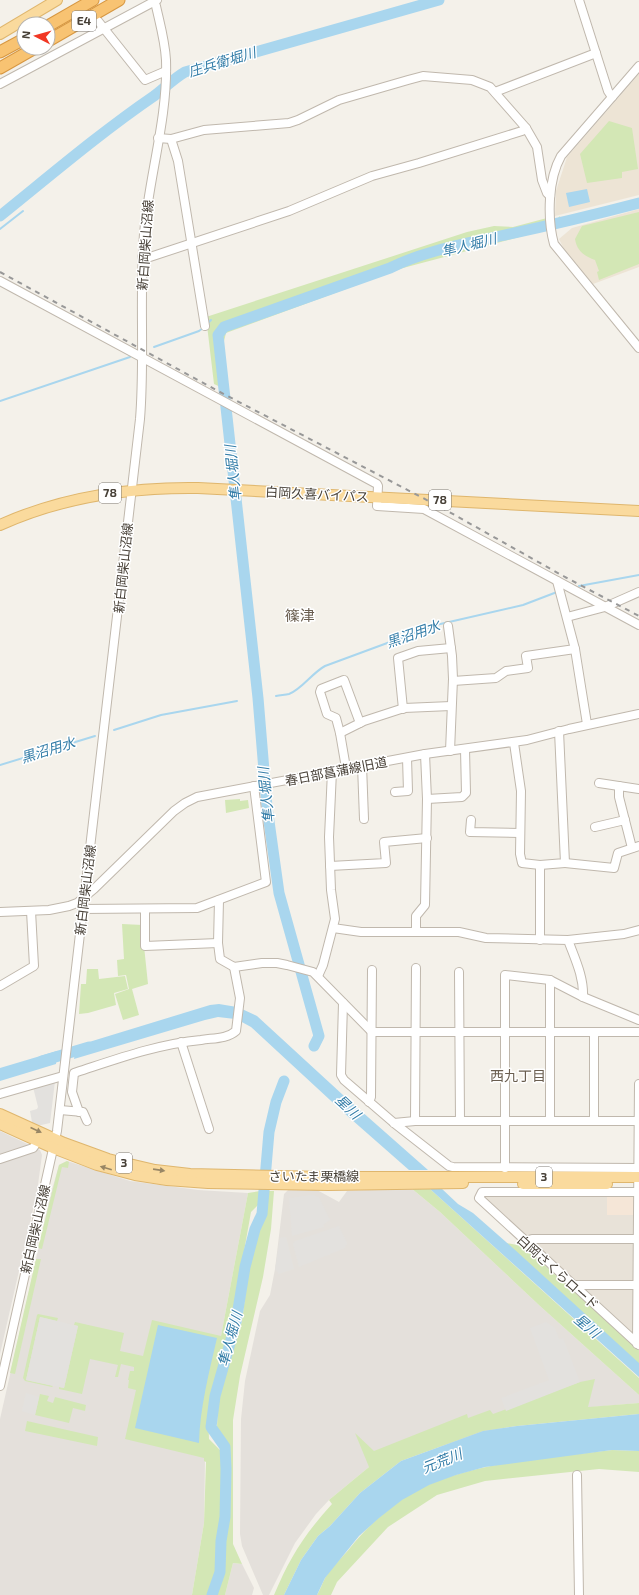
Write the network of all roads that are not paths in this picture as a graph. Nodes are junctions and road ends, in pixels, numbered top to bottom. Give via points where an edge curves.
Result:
1 (57, 0) edge
2 (93, 0) edge
3 (119, 0) edge
4 (579, 0) edge
5 (156, 3) edge
6 (56, 21) edge
7 (98, 21) dead end
8 (104, 29) junction
9 (0, 34) edge
10 (56, 36) edge
11 (16, 43) edge
12 (0, 52) edge
13 (596, 53) junction
14 (21, 56) edge
15 (639, 66) edge
16 (0, 68) edge
17 (166, 74) junction
18 (0, 84) edge
19 (495, 92) junction
20 (612, 97) junction
21 (526, 128) junction
22 (158, 138) junction
23 (170, 139) junction
24 (550, 196) junction
25 (192, 243) junction
26 (142, 257) junction
27 (0, 281) edge
28 (205, 326) dead end
29 (639, 348) edge
30 (143, 357) junction
31 (132, 490) junction
32 (377, 497) junction
33 (639, 510) edge
34 (0, 525) edge
35 (557, 581) junction
36 (639, 592) edge
37 (606, 606) junction
38 (567, 617) junction
39 (639, 625) edge
40 (448, 626) dead end
41 (451, 648) junction
42 (574, 649) junction
43 (453, 680) junction
44 (451, 706) junction
45 (403, 709) junction
46 (639, 714) edge
47 (360, 723) junction
48 (587, 724) junction
49 (559, 731) junction
50 (340, 732) junction
51 (514, 742) junction
52 (465, 749) junction
53 (450, 751) junction
54 (425, 754) junction
55 (407, 758) junction
56 (362, 765) junction
57 (346, 768) junction
58 (332, 771) junction
59 (599, 783) dead end
60 (256, 786) junction
61 (619, 786) junction
62 (639, 789) edge
63 (396, 792) dead end
64 (427, 799) junction
65 (364, 819) dead end
66 (471, 820) dead end
67 (625, 820) junction
68 (595, 827) dead end
69 (520, 833) junction
70 (427, 838) junction
71 (636, 847) edge
72 (565, 863) junction
73 (540, 865) junction
74 (330, 866) junction
75 (84, 898) junction
76 (219, 900) junction
77 (145, 909) junction
78 (82, 910) junction
79 (31, 911) junction
80 (0, 912) edge
81 (333, 928) junction
82 (639, 930) edge
83 (416, 932) junction
84 (540, 940) junction
85 (568, 940) junction
86 (218, 943) junction
87 (234, 967) junction
88 (416, 968) dead end
89 (372, 970) dead end
90 (459, 972) dead end
91 (318, 976) junction
92 (550, 980) junction
93 (0, 986) edge
94 (583, 997) junction
95 (343, 1003) junction
96 (639, 1020) edge
97 (372, 1032) junction
98 (415, 1032) junction
99 (460, 1032) junction
100 (505, 1032) junction
101 (550, 1032) junction
102 (639, 1032) edge
103 (594, 1033) junction
104 (181, 1042) junction
105 (64, 1074) junction
106 (639, 1084) edge
107 (0, 1094) edge
108 (369, 1102) junction
109 (60, 1110) junction
110 (79, 1112) junction
111 (0, 1114) edge
112 (639, 1120) edge
113 (87, 1121) dead end
114 (415, 1121) junction
115 (460, 1121) junction
116 (505, 1121) junction
117 (550, 1121) junction
118 (594, 1122) junction
119 (394, 1123) junction
120 (0, 1124) edge
121 (209, 1129) dead end
122 (38, 1141) junction
123 (54, 1144) junction
124 (0, 1159) edge
125 (505, 1168) junction
126 (271, 1180) junction
127 (453, 1180) junction
128 (639, 1180) edge
129 (638, 1239) edge
130 (525, 1241) junction
131 (572, 1285) junction
132 (638, 1285) edge
133 (638, 1328) edge
134 (638, 1344) edge
135 (0, 1386) edge
136 (577, 1475) dead end
137 (579, 1595) edge

1 - 9 main road
2 - 6 highway, E4
3 - 10 highway, E4
4 - 13 street
5 - 8 street
5 - 17 street via 164,40
7 - 8 street
8 - 17 street via 145,80
8 - 18 street
11 - 12 highway
13 - 19 street
13 - 20 street
14 - 16 highway
15 - 20 street
17 - 22 street, 新白岡柴山沼線
19 - 21 street
19 - 23 street via 490,87 472,80 423,76 338,100 289,124 204,130
20 - 24 street via 561,156
21 - 24 street via 537,147 542,180
21 - 25 street via 372,176 289,211
22 - 23 street
22 - 26 street, 新白岡柴山沼線 via 147,199
23 - 25 street via 178,161
24 - 29 street via 554,244
25 - 26 street via 150,257
25 - 28 street
26 - 30 street, 新白岡柴山沼線
27 - 30 street
30 - 31 street, 新白岡柴山沼線 via 140,419
30 - 32 street via 377,484
31 - 32 main road, 白岡久喜バイパス / 78 via 181,487
31 - 34 main road, 白岡久喜バイパス / 78 via 62,503
31 - 75 street, 新白岡柴山沼線
32 - 33 main road, 白岡久喜バイパス / 78
32 - 35 street via 377,506 424,509
35 - 37 street
35 - 38 street
36 - 37 street
37 - 38 street
37 - 39 street
38 - 42 street
40 - 41 street
41 - 43 street
41 - 45 street via 418,651 398,658
42 - 43 street via 526,656 528,668 506,671 496,678
42 - 48 street
43 - 44 street
44 - 45 street
44 - 53 street
45 - 47 street
46 - 48 street, 春日部菖蒲線旧道
47 - 50 street
47 - 50 street via 344,680 321,689 327,714 336,718
48 - 49 street, 春日部菖蒲線旧道
49 - 51 street, 春日部菖蒲線旧道
49 - 72 street
50 - 57 street
51 - 52 street, 春日部菖蒲線旧道
51 - 69 street via 521,791
52 - 53 street, 春日部菖蒲線旧道
52 - 64 street via 466,793 462,797
53 - 54 street, 春日部菖蒲線旧道
54 - 55 street, 春日部菖蒲線旧道
54 - 64 street
55 - 56 street, 春日部菖蒲線旧道
55 - 63 street via 408,791
56 - 57 street, 春日部菖蒲線旧道
56 - 65 street
57 - 58 street, 春日部菖蒲線旧道
58 - 60 street, 春日部菖蒲線旧道
58 - 74 street
59 - 61 street
60 - 75 street, 春日部菖蒲線旧道 via 209,794 185,803
60 - 76 street via 266,882
61 - 62 street
61 - 67 street
64 - 70 street
66 - 69 street via 470,832
67 - 68 street
67 - 71 street
69 - 73 street via 522,863
70 - 74 street via 384,842 386,862
70 - 83 street via 425,905 416,916
71 - 72 street via 618,854 614,868
72 - 73 street
73 - 84 street
74 - 81 street
75 - 78 street, 新白岡柴山沼線
75 - 79 street, 春日部菖蒲線旧道 via 60,909
76 - 77 street via 197,908
76 - 86 street
77 - 78 street
77 - 86 street via 145,946
78 - 105 street, 新白岡柴山沼線
79 - 80 street, 春日部菖蒲線旧道
79 - 93 street via 34,966
81 - 83 street via 361,932
81 - 91 street
82 - 85 street
83 - 84 street via 459,932 486,938
84 - 85 street
85 - 94 street via 579,969
86 - 87 street via 220,959
87 - 91 street via 262,963 287,965 308,970
87 - 104 street via 240,998 237,1028 234,1033 224,1037
88 - 98 street
89 - 97 street
90 - 99 street
91 - 95 street
92 - 94 street
92 - 100 street via 505,975
92 - 101 street
94 - 96 street
95 - 97 street
95 - 108 street via 341,1075
97 - 98 street
97 - 108 street
98 - 99 street
98 - 114 street
99 - 100 street
99 - 115 street
100 - 101 street
100 - 116 street
101 - 103 street
101 - 117 street
102 - 103 street
103 - 118 street
104 - 110 street via 74,1074 72,1092
104 - 121 street
105 - 107 street
105 - 109 street, 新白岡柴山沼線
106 - 112 street
108 - 119 street
109 - 110 street
109 - 123 street, 新白岡柴山沼線
110 - 113 street via 83,1112
111 -> 123 main road, さいたま栗橋線 / 3
112 - 118 street
112 - 128 street
114 - 115 street
114 - 119 street
115 - 116 street
116 - 117 street
116 - 125 street
117 - 118 street
119 - 125 street via 449,1166
120 - 122 main road, さいたま栗橋線 / 3
122 - 123 main road, さいたま栗橋線 / 3
122 - 124 street via 32,1148
123 - 126 main road, さいたま栗橋線 / 3 via 155,1170
123 - 135 street, 新白岡柴山沼線
125 - 128 street
126 - 127 main road, さいたま栗橋線 / 3 via 404,1176
126 - 127 main road, さいたま栗橋線 / 3 via 412,1184
127 - 128 main road, さいたま栗橋線 / 3
128 - 129 street
128 - 130 street, 白岡さくらロード via 482,1192 479,1198
129 - 130 street
129 - 132 street
130 - 131 street, 白岡さくらロード
131 - 132 street
131 - 134 street, 白岡さくらロード
132 - 133 street
133 - 134 street
136 - 137 street

